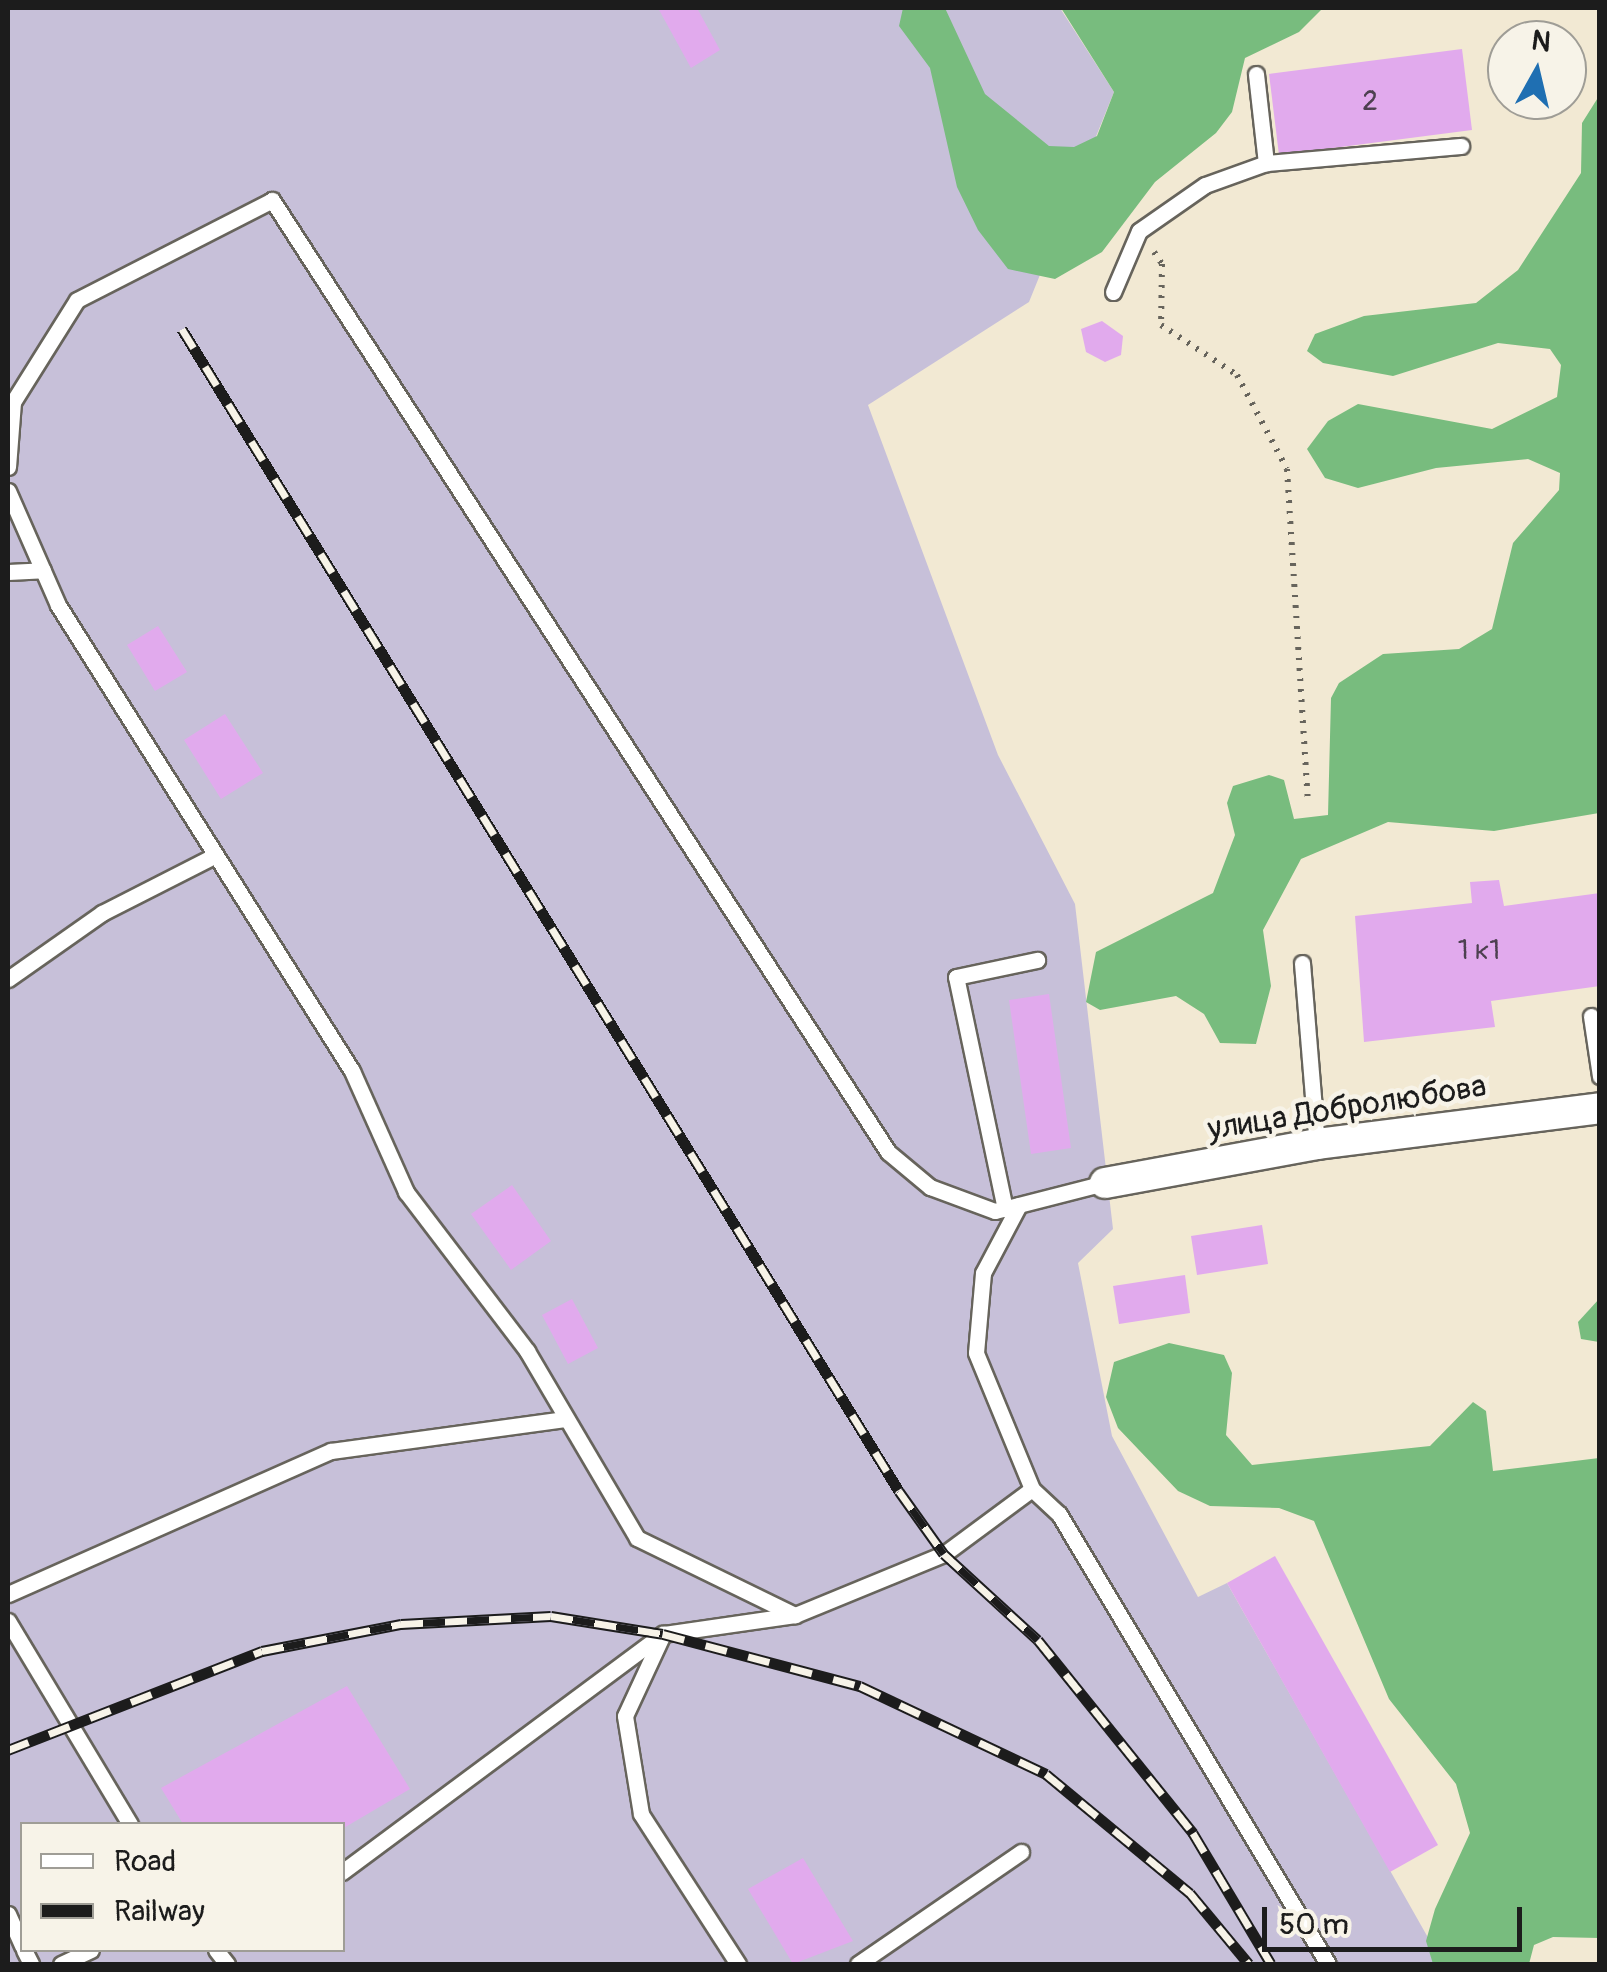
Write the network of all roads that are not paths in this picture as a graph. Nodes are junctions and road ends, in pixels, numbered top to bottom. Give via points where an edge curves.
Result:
1 (1256, 74) dead end
2 (1462, 146) dead end
3 (1266, 163) junction
4 (1112, 292) dead end
5 (8, 467) edge
6 (8, 490) edge
7 (43, 570) junction
8 (8, 572) edge
9 (212, 857) junction
10 (1037, 960) dead end
11 (1302, 963) dead end
12 (8, 979) edge
13 (1590, 1016) dead end
14 (1600, 1076) edge
15 (1600, 1108) edge
16 (1318, 1144) junction
17 (1105, 1184) joint
18 (1012, 1207) junction
19 (565, 1419) junction
20 (1032, 1489) junction
21 (8, 1594) edge
22 (796, 1615) junction
23 (8, 1621) edge
24 (663, 1634) junction
25 (129, 1822) edge
26 (1021, 1852) dead end
27 (345, 1870) edge
28 (8, 1914) edge
29 (20, 1941) edge
30 (87, 1952) edge
31 (62, 1964) edge
32 (738, 1964) edge
33 (858, 1964) edge
34 (1328, 1964) edge

1 - 3 lane
2 - 3 lane
3 - 4 lane via 1205,184 1140,231
5 - 18 lane via 13,402 77,300 272,200 888,1152 930,1187
6 - 7 lane
7 - 8 lane
7 - 9 lane
9 - 12 lane via 102,913
9 - 19 lane via 352,1070 406,1192 527,1350
10 - 18 lane via 956,977
11 - 16 lane
13 - 14 lane
15 - 16 street, улица Добролюбова
16 - 17 street, улица Добролюбова
17 - 18 lane
18 - 20 lane via 983,1273 976,1353
19 - 21 lane via 331,1451
19 - 22 lane via 637,1538
20 - 22 lane via 944,1554
20 - 34 lane via 1059,1514
22 - 24 lane
23 - 25 lane
24 - 27 lane
24 - 32 lane via 625,1716 641,1814
26 - 33 lane
28 - 29 lane
30 - 31 lane

